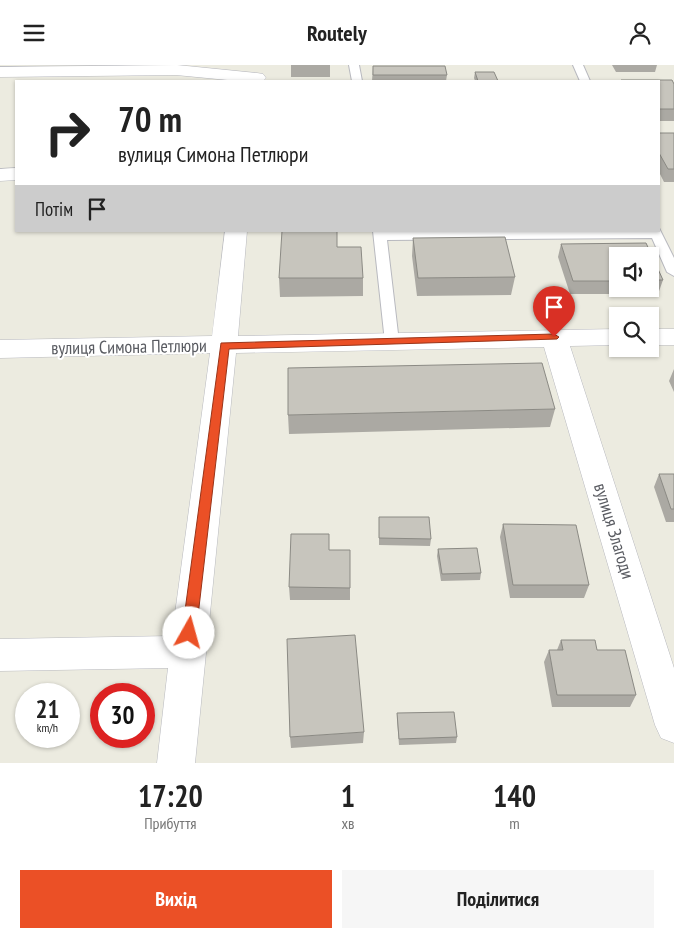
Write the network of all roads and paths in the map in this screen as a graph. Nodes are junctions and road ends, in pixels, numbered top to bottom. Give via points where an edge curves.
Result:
1 (354, 65) edge
2 (578, 65) edge
3 (0, 72) edge
4 (257, 75) edge
5 (357, 80) edge
6 (585, 80) edge
7 (15, 174) edge
8 (0, 175) edge
9 (236, 232) edge
10 (655, 233) edge
11 (380, 234) edge
12 (674, 272) edge
13 (554, 337) junction
14 (609, 337) edge
15 (659, 337) edge
16 (674, 337) edge
17 (392, 342) junction
18 (224, 345) junction
19 (0, 349) edge
20 (187, 652) junction
21 (0, 655) edge
22 (674, 725) edge
23 (176, 763) edge

1 - 5 lane
2 - 6 lane
3 - 4 street via 176,70
7 - 8 street
9 - 18 street
10 - 11 lane
10 - 12 lane
11 - 17 lane
13 - 14 street, вулиця Симона Петлюри
13 - 17 street, вулиця Симона Петлюри
13 - 22 street, вулиця Злагоди
15 - 16 street
17 - 18 street, вулиця Симона Петлюри
18 - 19 street, вулиця Симона Петлюри
18 - 20 street
20 - 21 street
20 - 23 street

